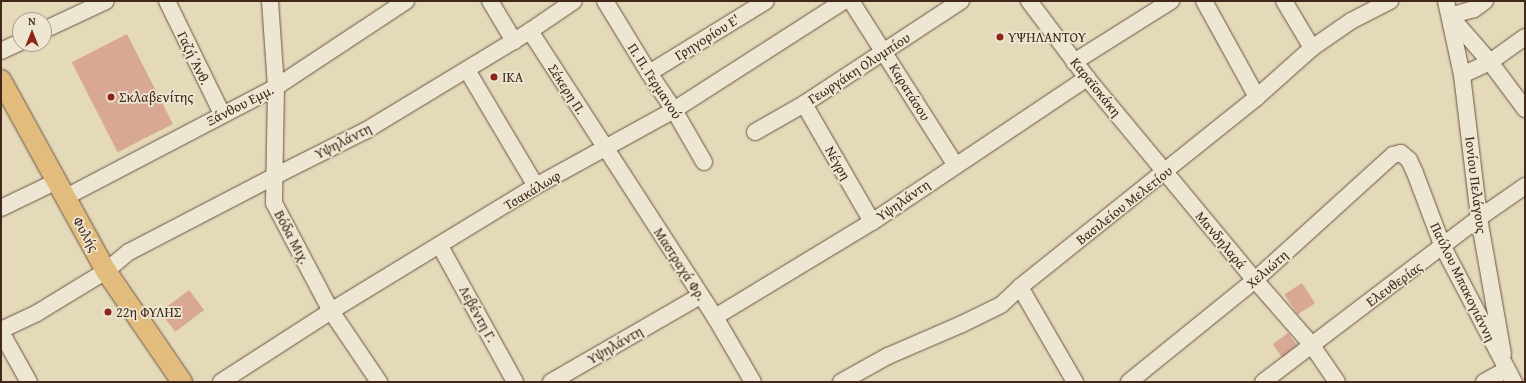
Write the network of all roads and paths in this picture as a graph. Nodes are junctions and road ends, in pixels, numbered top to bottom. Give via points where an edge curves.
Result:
1 (106, 1) edge
2 (167, 1) edge
3 (270, 1) edge
4 (406, 1) edge
5 (490, 1) edge
6 (574, 1) edge
7 (605, 1) edge
8 (766, 1) edge
9 (844, 1) edge
10 (850, 1) edge
11 (961, 1) edge
12 (1029, 1) edge
13 (1171, 1) edge
14 (1204, 1) edge
15 (1284, 1) edge
16 (1390, 1) edge
17 (1486, 1) edge
18 (1448, 8) edge
19 (52, 26) edge
20 (530, 31) junction
21 (1525, 37) edge
22 (514, 41) junction
23 (12, 46) edge
24 (1312, 48) junction
25 (1, 51) edge
26 (884, 51) junction
27 (1074, 62) junction
28 (1490, 62) junction
29 (467, 70) junction
30 (649, 74) junction
31 (1462, 75) junction
32 (1088, 78) junction
33 (1, 80) edge
34 (276, 87) junction
35 (1257, 97) junction
36 (804, 104) junction
37 (7, 105) edge
38 (1525, 109) edge
39 (674, 110) junction
40 (222, 114) junction
41 (755, 132) dead end
42 (605, 147) junction
43 (1401, 153) joint
44 (704, 162) dead end
45 (955, 164) junction
46 (1165, 172) junction
47 (275, 176) junction
48 (536, 186) junction
49 (1525, 186) edge
50 (61, 189) junction
51 (1, 208) edge
52 (1479, 218) junction
53 (872, 222) junction
54 (440, 246) junction
55 (1443, 247) junction
56 (106, 271) junction
57 (1254, 280) junction
58 (1020, 286) junction
59 (700, 296) junction
60 (331, 311) junction
61 (715, 317) junction
62 (1, 331) edge
63 (1311, 344) junction
64 (1510, 376) edge
65 (29, 382) edge
66 (182, 382) edge
67 (221, 382) edge
68 (379, 382) edge
69 (515, 382) edge
70 (551, 382) edge
71 (753, 382) edge
72 (841, 382) edge
73 (1075, 382) edge
74 (1129, 382) edge
75 (1263, 382) edge
76 (1337, 382) edge
77 (1484, 382) edge

1 - 19 street
2 - 40 street, Γαζή Άνθ.
3 - 34 street, Βόδα Μιχ.
4 - 34 street, Ξάνθου Εμμ.
5 - 22 street
6 - 20 street, Υψηλάντη
7 - 30 street, Π. Π. Γερμανού
8 - 30 street, Γρηγορίου Ε'
9 - 39 street, Τσακάλωφ
10 - 26 street, Καρατάσου
11 - 26 street, Γεωργάκη Ολυμπίου
12 - 27 street, Καραϊσκάκη
13 - 27 street
14 - 35 street
15 - 24 street
16 - 24 street, Βασιλείου Μελετίου via 1352,21
17 - 18 street via 1474,9
18 - 28 street
18 - 31 street, Ιονίου Πελάγους
20 - 22 street, Υψηλάντη
20 - 42 street, Σέκερη Π.
21 - 28 street
22 - 29 street, Υψηλάντη
23 - 25 street
24 - 35 street, Βασιλείου Μελετίου
26 - 36 street, Γεωργάκη Ολυμπίου
26 - 45 street, Καρατάσου
27 - 32 street, Καραϊσκάκη
28 - 31 street
28 - 38 street
29 - 47 street, Υψηλάντη via 365,131
29 - 48 street
30 - 39 street, Π. Π. Γερμανού
31 - 52 street, Ιονίου Πελάγους
32 - 45 street, Υψηλάντη
32 - 46 street, Καραϊσκάκη
33 - 37 main road, Φυλής
34 - 40 street, Ξάνθου Εμμ.
34 - 47 street, Βόδα Μιχ.
35 - 46 street, Βασιλείου Μελετίου
36 - 41 street, Γεωργάκη Ολυμπίου
36 - 53 street, Νέγρη
37 - 50 main road, Φυλής
39 - 42 street, Τσακάλωφ
39 - 44 street, Π. Π. Γερμανού
40 - 50 street, Ξάνθου Εμμ.
42 - 48 street, Τσακάλωφ
42 - 59 street, Μαστραχά Φρ.
43 - 55 street, Παύλου Μπακογιάννη via 1415,173
43 - 57 street, Χελιώτη via 1393,155
45 - 53 street, Υψηλάντη
46 - 57 street, Μανδηλαρά
46 - 58 street, Βασιλείου Μελετίου
47 - 56 street, Υψηλάντη via 129,252
47 - 60 street, Βόδα Μιχ. via 274,203
48 - 54 street, Τσακάλωφ
49 - 52 street, Ελευθερίας
50 - 51 street, Ξάνθου Εμμ.
50 - 56 main road, Φυλής
52 - 55 street, Ελευθερίας
52 - 64 street, Ιονίου Πελάγους
53 - 61 street, Υψηλάντη
54 - 60 street, Τσακάλωφ
54 - 69 street, Λεβέντη Γ.
55 - 63 street, Ελευθερίας
55 - 64 street, Παύλου Μπακογιάννη
56 - 62 street, Υψηλάντη via 37,313
56 - 66 main road, Φυλής
57 - 63 street, Μανδηλαρά
57 - 74 street, Χελιώτη
58 - 72 street, Βασιλείου Μελετίου via 1001,305 888,356
58 - 73 street
59 - 61 street, Μαστραχά Φρ.
59 - 70 street, Υψηλάντη
60 - 67 street, Τσακάλωφ
60 - 68 street, Βόδα Μιχ.
61 - 71 street, Μαστραχά Φρ.
62 - 65 street
63 - 75 street, Ελευθερίας
63 - 76 street, Μανδηλαρά
64 - 77 street

